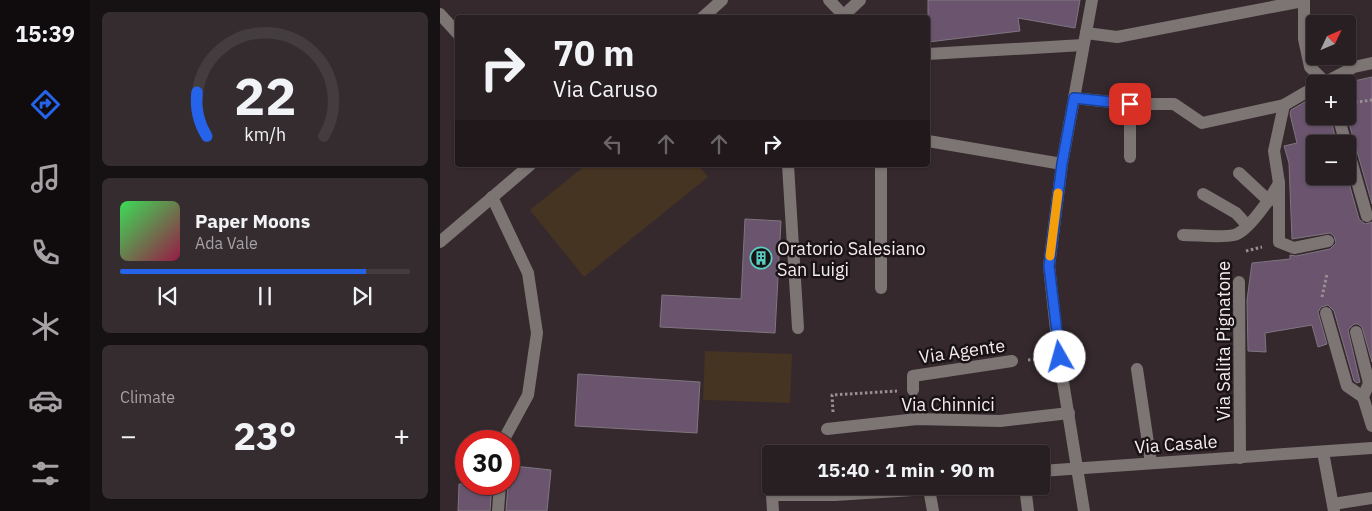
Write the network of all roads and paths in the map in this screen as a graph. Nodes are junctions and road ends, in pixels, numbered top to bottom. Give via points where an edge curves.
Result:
1 (722, 0) edge
2 (829, 0) edge
3 (860, 0) edge
4 (1092, 0) edge
5 (1303, 0) edge
6 (440, 14) edge
7 (708, 15) edge
8 (844, 15) edge
9 (846, 15) edge
10 (455, 31) edge
11 (1084, 39) junction
12 (930, 54) edge
13 (1372, 63) edge
14 (1316, 75) edge
15 (1339, 75) edge
16 (1306, 93) edge
17 (1074, 98) junction
18 (1372, 100) edge
19 (1356, 103) edge
20 (1130, 104) junction
21 (1284, 105) junction
22 (930, 142) edge
23 (1130, 157) dead end
24 (1062, 164) junction
25 (528, 167) edge
26 (788, 167) edge
27 (881, 167) edge
28 (1239, 173) dead end
29 (1356, 178) edge
30 (1280, 183) junction
31 (1203, 194) dead end
32 (492, 197) junction
33 (1269, 201) junction
34 (1367, 216) dead end
35 (1248, 225) junction
36 (1183, 235) dead end
37 (1328, 241) dead end
38 (440, 242) edge
39 (1279, 242) junction
40 (1326, 274) dead end
41 (1239, 282) joint
42 (881, 288) dead end
43 (1321, 294) dead end
44 (1326, 313) dead end
45 (798, 328) dead end
46 (1356, 332) dead end
47 (1060, 357) junction
48 (1012, 361) joint
49 (1138, 369) dead end
50 (913, 390) joint
51 (832, 395) dead end
52 (1363, 397) junction
53 (1069, 413) junction
54 (1372, 426) edge
55 (827, 428) dead end
56 (509, 430) edge
57 (1372, 448) edge
58 (1323, 452) junction
59 (1240, 458) junction
60 (1150, 463) junction
61 (1078, 468) junction
62 (1050, 470) edge
63 (499, 495) edge
64 (772, 495) edge
65 (930, 495) edge
66 (1026, 495) edge
67 (1372, 498) edge
68 (1333, 507) edge
69 (498, 511) edge
70 (774, 511) edge
71 (933, 511) edge
72 (1028, 511) edge
73 (1084, 511) edge

1 - 7 street
2 - 8 street
3 - 9 street
4 - 11 street
5 - 11 street via 1117,37
5 - 14 street via 1304,39 1310,67
6 - 10 street
11 - 12 street
11 - 17 street
13 - 15 street
16 - 21 street
17 - 20 street
17 - 24 street
18 - 19 path
20 - 21 street via 1174,104 1202,123
20 - 23 street
21 - 30 street via 1274,151
22 - 24 street
24 - 47 street via 1049,266
25 - 32 street
26 - 45 street
27 - 42 street
28 - 33 street
29 - 34 street
30 - 33 street
30 - 39 street
31 - 35 street via 1236,213
32 - 38 street
32 - 56 street via 528,274 537,333 528,395
33 - 35 street
35 - 36 street via 1235,235
37 - 39 street via 1294,248
39 - 41 path, Via Salita Pignatone via 1240,253
40 - 43 path
41 - 59 street, Via Salita Pignatone
44 - 52 street via 1347,386
46 - 52 street via 1368,383
47 - 48 path, Via Agente
47 - 53 street
48 - 50 street, Via Agente via 913,376
49 - 60 street
50 - 51 path
52 - 54 street
53 - 55 street, Via Chinnici via 1000,421 917,419
53 - 61 street
57 - 58 street, Via Casale
58 - 59 street, Via Casale
58 - 68 street
59 - 60 street, Via Casale
60 - 61 street, Via Casale
61 - 62 street, Via Casale
61 - 73 street
63 - 69 street
64 - 70 street
65 - 71 street
66 - 72 street
67 - 68 street

